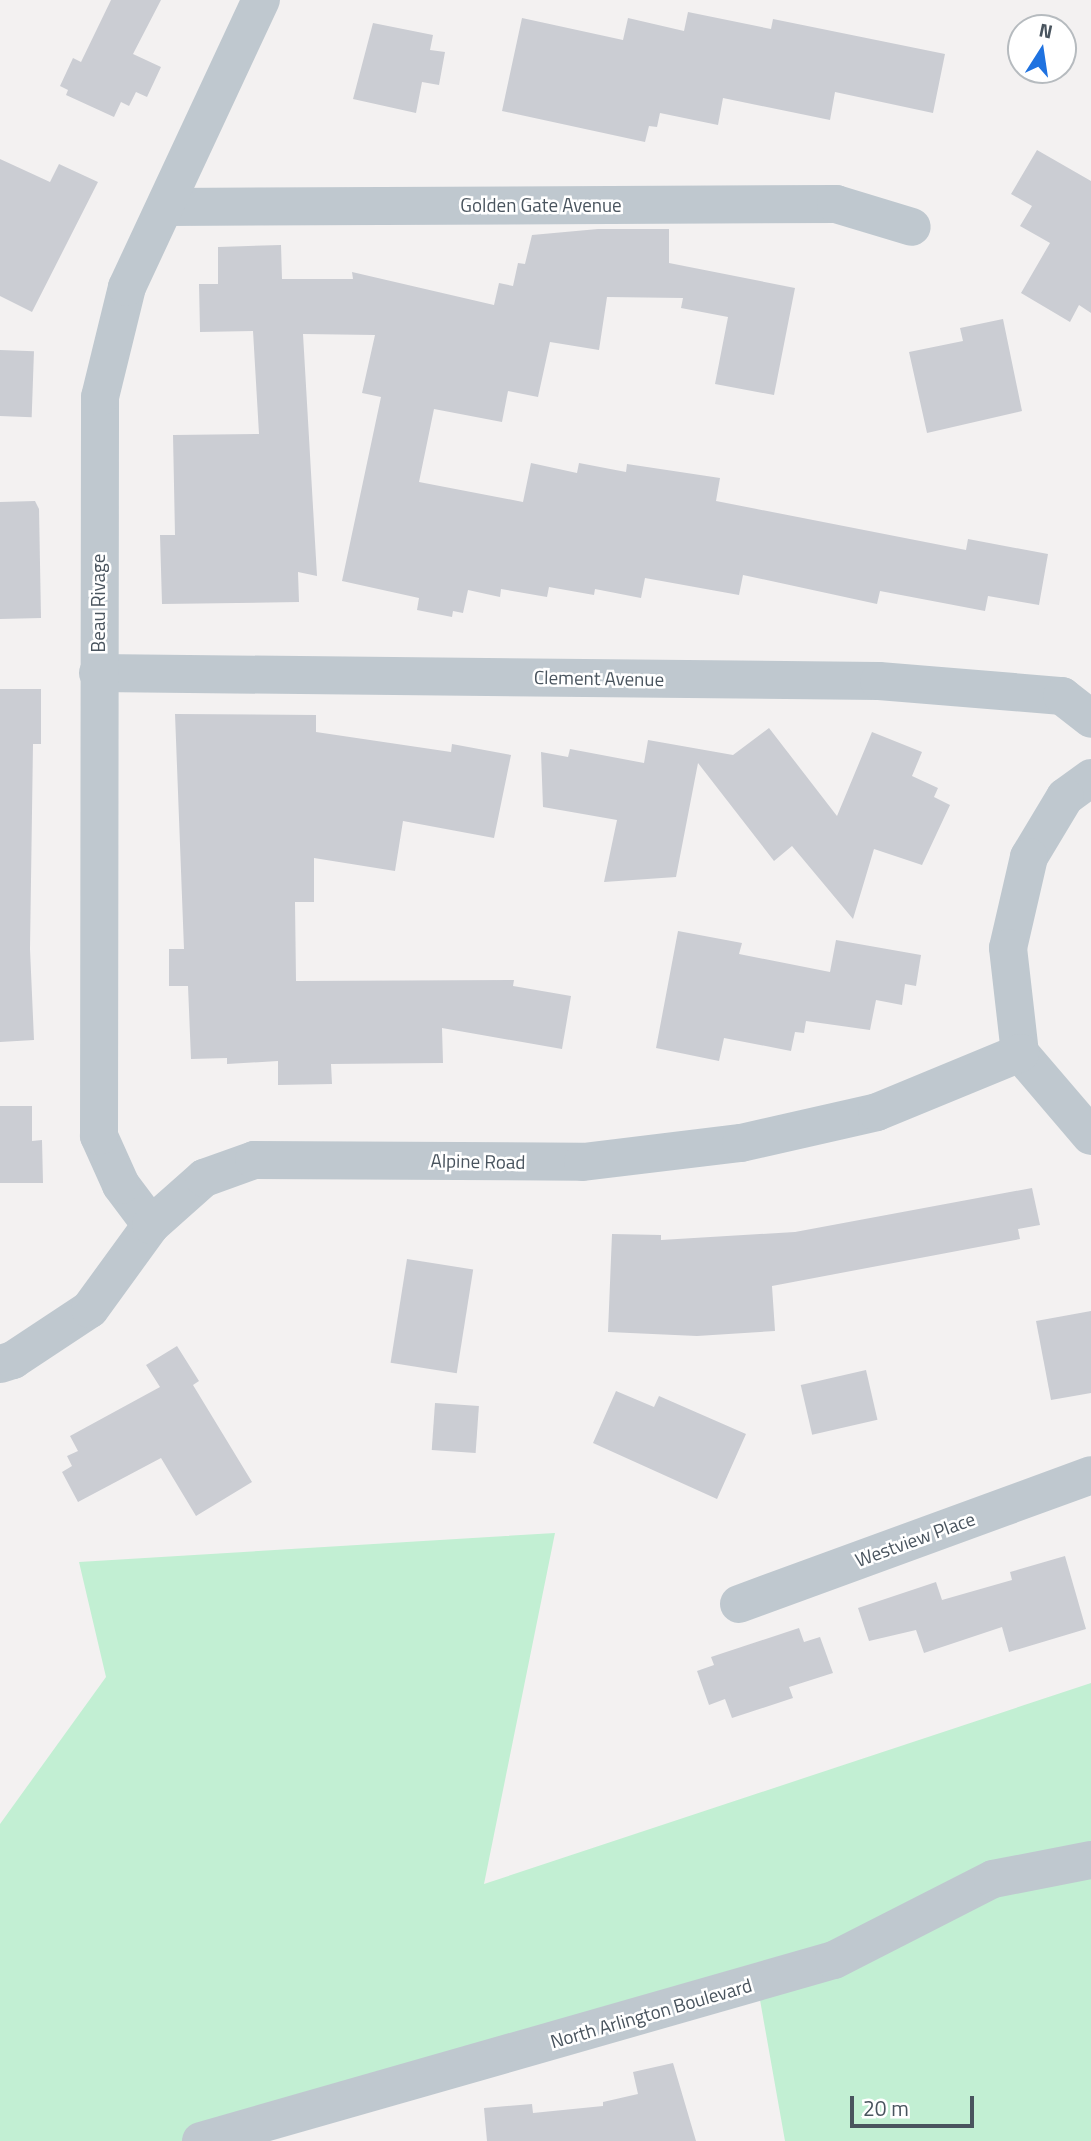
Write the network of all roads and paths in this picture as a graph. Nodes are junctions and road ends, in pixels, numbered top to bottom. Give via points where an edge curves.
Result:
1 (261, 0) edge
2 (166, 207) junction
3 (912, 227) dead end
4 (98, 673) junction
5 (1091, 719) edge
6 (1091, 778) edge
7 (1020, 1053) junction
8 (1091, 1136) edge
9 (151, 1225) junction
10 (0, 1364) edge
11 (1091, 1475) edge
12 (739, 1604) dead end
13 (1091, 1860) edge
14 (201, 2141) edge

1 - 2 street, Beau Rivage
2 - 3 street, Golden Gate Avenue via 836,204
2 - 4 street, Beau Rivage via 127,287 100,397
4 - 5 street, Clement Avenue via 879,681 1062,696
4 - 9 street, Beau Rivage via 99,1136 121,1185
6 - 7 street via 1065,797 1030,857 1008,948
7 - 8 street
7 - 9 street, Alpine Road via 877,1112 741,1143 583,1162 254,1160 204,1178
9 - 10 street, Alpine Road via 90,1309
11 - 12 street, Westview Place
13 - 14 street, North Arlington Boulevard via 993,1879 834,1960

